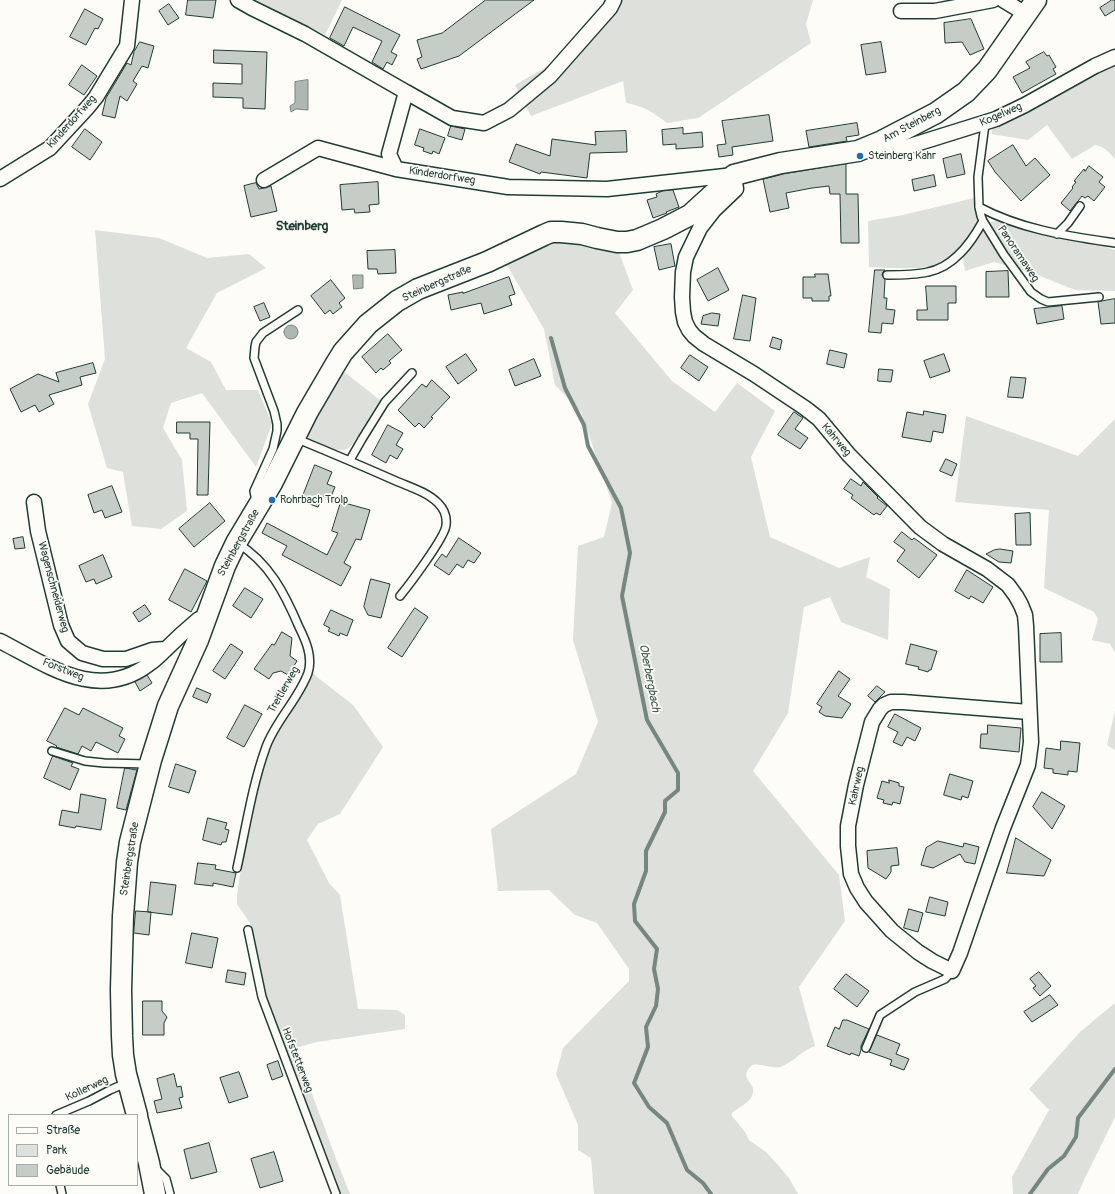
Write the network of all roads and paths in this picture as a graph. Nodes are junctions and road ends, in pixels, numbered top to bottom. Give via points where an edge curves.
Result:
1 (132, 0) edge
2 (238, 0) edge
3 (614, 0) edge
4 (993, 0) edge
5 (1003, 0) edge
6 (1031, 7) edge
7 (901, 11) dead end
8 (1115, 57) edge
9 (406, 92) junction
10 (985, 124) junction
11 (882, 141) junction
12 (396, 169) junction
13 (734, 175) junction
14 (0, 179) edge
15 (264, 180) dead end
16 (1080, 206) dead end
17 (980, 207) junction
18 (983, 221) junction
19 (1057, 234) junction
20 (1115, 243) edge
21 (887, 275) dead end
22 (1099, 296) dead end
23 (298, 310) dead end
24 (412, 373) dead end
25 (295, 438) junction
26 (350, 460) junction
27 (262, 501) junction
28 (34, 502) dead end
29 (236, 543) junction
30 (400, 596) dead end
31 (205, 619) junction
32 (0, 641) edge
33 (165, 650) junction
34 (1029, 712) junction
35 (52, 751) dead end
36 (150, 764) junction
37 (237, 868) dead end
38 (248, 930) dead end
39 (952, 971) junction
40 (866, 1048) dead end
41 (128, 1083) junction
42 (58, 1114) edge
43 (136, 1114) edge
44 (138, 1120) edge
45 (149, 1163) junction
46 (155, 1194) edge
47 (170, 1194) edge
48 (336, 1194) edge

1 - 14 street, Kinderdorfweg via 127,46 96,97 50,148
2 - 9 street via 305,34
3 - 9 street via 610,8 550,76 509,110 484,123 452,118
4 - 7 street via 935,11
5 - 6 street, Am Steinberg
6 - 11 main road, Am Steinberg via 987,70 966,92 936,113
8 - 10 street, Kogelweg
9 - 12 street, Kinderdorfweg via 390,154
10 - 11 street, Kogelweg via 894,150
10 - 17 lane, Panoramaweg via 978,177
11 - 13 main road, Am Steinberg via 858,151 781,163
12 - 13 street, Kinderdorfweg via 508,186 607,189
12 - 15 street via 318,148
13 - 25 main road, Steinbergstraße via 690,215 645,237 617,242 577,233 550,232 487,262 418,289 397,301 368,324 343,352
13 - 34 street, Kahrweg via 736,189 700,228 686,257 682,297 683,312 689,330 704,344 814,415 849,455 920,527 1008,585 1025,615
16 - 19 lane
17 - 18 lane, Panoramaweg
17 - 19 lane, Panoramaweg via 1012,222
18 - 21 lane via 967,246 943,266 922,274
18 - 22 lane, Panoramaweg via 1018,275 1031,292 1041,299 1048,302
19 - 20 lane, Panoramaweg
23 - 27 lane via 263,333 255,347 254,358 277,424 273,449 254,491 255,496
24 - 26 lane via 385,402
25 - 26 lane
25 - 27 main road, Steinbergstraße
26 - 30 lane via 418,490 439,504 444,512 447,526 442,537
27 - 29 main road, Steinbergstraße
28 - 33 street, Wagenschneiderweg via 61,625 68,641 82,653 103,659 126,659 152,650
29 - 31 main road, Steinbergstraße via 218,580
29 - 37 lane, Treitlerweg via 247,549 280,586 310,655 305,679 267,744 255,784
31 - 33 street, Forstweg via 199,619
31 - 36 main road, Steinbergstraße via 168,706
32 - 33 street, Forstweg via 60,672 92,681 113,680 131,674 148,665
34 - 39 street, Kahrweg via 1031,742 1028,765
34 - 39 street, Kahrweg via 891,702 880,708 872,722 848,826 851,874 866,902 892,931 918,952
35 - 36 lane via 85,761
36 - 41 main road, Steinbergstraße via 130,842 124,895 122,1036
38 - 48 lane, Hofstetterweg via 266,1010
39 - 40 lane, Kahrweg via 945,980 915,992 880,1015
41 - 42 lane, Kollerweg
41 - 43 main road, Steinbergstraße
44 - 45 main road, Steinbergstraße
45 - 46 main road, Steinbergstraße
45 - 47 lane via 166,1179

